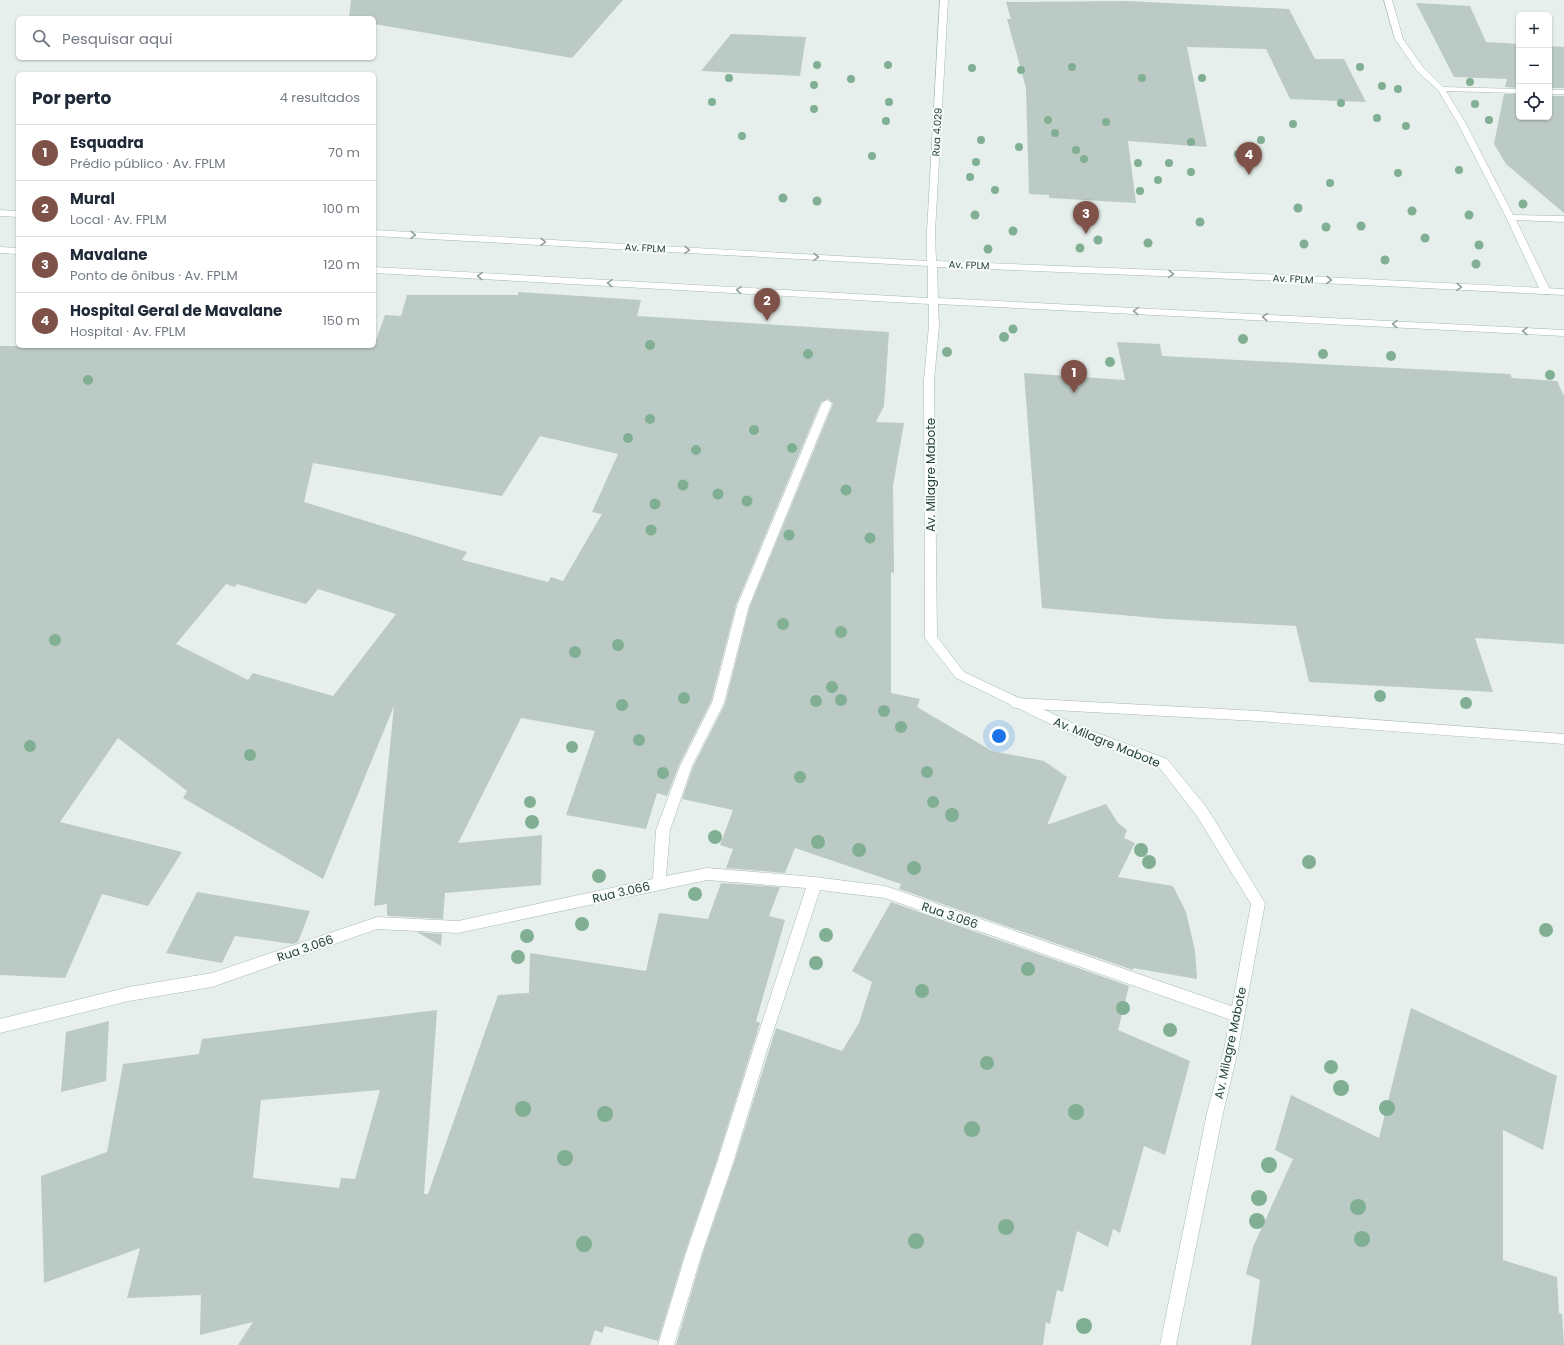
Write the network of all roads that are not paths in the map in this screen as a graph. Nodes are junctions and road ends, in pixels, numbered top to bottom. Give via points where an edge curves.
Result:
1 (944, 0) edge
2 (1388, 0) edge
3 (1442, 89) junction
4 (1516, 91) edge
5 (1552, 92) edge
6 (1564, 92) edge
7 (0, 213) edge
8 (16, 214) edge
9 (1510, 217) junction
10 (1564, 219) edge
11 (376, 233) edge
12 (0, 250) edge
13 (16, 251) edge
14 (932, 264) junction
15 (376, 270) edge
16 (1546, 292) junction
17 (1564, 292) edge
18 (933, 300) junction
19 (1564, 333) edge
20 (827, 403) dead end
21 (1016, 703) junction
22 (1564, 739) edge
23 (660, 883) junction
24 (815, 883) junction
25 (1237, 1015) junction
26 (0, 1026) edge
27 (666, 1345) edge
28 (1168, 1345) edge

1 - 14 street, Rua 4.029 via 931,232
2 - 3 street via 1399,39 1420,69
3 - 4 street
3 - 9 street
5 - 6 street
7 - 8 street
9 - 10 street
9 - 16 street
11 -> 14 street, Av. FPLM
12 - 13 street
14 -> 16 street, Av. FPLM
14 - 18 street, Av. Milagre Mabote
18 -> 15 street
16 - 17 street, Av. FPLM
19 -> 18 street
18 - 21 street, Av. Milagre Mabote via 934,326 929,380 931,638 960,675
20 - 23 street via 743,606 718,703 686,766 663,830
21 - 22 street via 1258,716
21 - 25 street, Av. Milagre Mabote via 1077,731 1163,762 1202,812 1258,904
23 - 24 street, Rua 3.066 via 707,874
23 - 26 street, Rua 3.066 via 458,927 377,923 212,980 129,994
24 - 25 street, Rua 3.066 via 885,892
24 - 27 street
25 - 28 street, Av. Milagre Mabote

